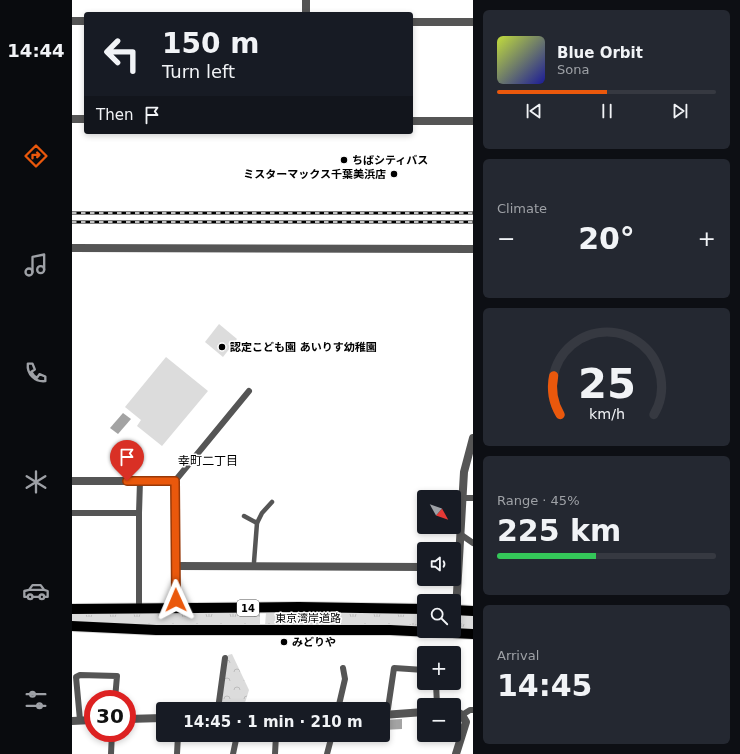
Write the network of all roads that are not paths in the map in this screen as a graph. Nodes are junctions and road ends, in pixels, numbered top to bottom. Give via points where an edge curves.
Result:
1 (306, 0) edge
2 (306, 12) edge
3 (72, 21) edge
4 (84, 21) edge
5 (413, 22) edge
6 (473, 22) edge
7 (72, 119) edge
8 (84, 119) edge
9 (413, 121) edge
10 (473, 121) edge
11 (72, 248) edge
12 (473, 249) edge
13 (249, 392) dead end
14 (473, 438) edge
15 (72, 481) edge
16 (140, 481) junction
17 (175, 481) junction
18 (462, 498) junction
19 (473, 498) edge
20 (272, 502) dead end
21 (72, 513) edge
22 (139, 513) junction
23 (244, 516) dead end
24 (461, 516) edge
25 (256, 523) junction
26 (460, 534) joint
27 (459, 542) edge
28 (473, 543) edge
29 (254, 562) dead end
30 (175, 566) junction
31 (417, 567) edge
32 (139, 608) junction
33 (175, 608) junction
34 (72, 609) edge
35 (417, 609) edge
36 (461, 610) edge
37 (473, 611) edge
38 (72, 626) edge
39 (473, 634) edge
40 (225, 658) dead end
41 (343, 668) dead end
42 (417, 670) edge
43 (74, 677) edge
44 (116, 690) edge
45 (219, 702) edge
46 (340, 702) edge
47 (387, 702) edge
48 (473, 710) edge
49 (417, 713) edge
50 (390, 715) edge
51 (462, 715) joint
52 (156, 718) edge
53 (136, 719) edge
54 (76, 720) edge
55 (112, 742) edge
56 (178, 742) edge
57 (236, 742) edge
58 (275, 742) edge
59 (330, 742) edge
60 (111, 754) edge
61 (177, 754) edge
62 (233, 754) edge
63 (274, 754) edge
64 (327, 754) edge
65 (456, 754) edge

1 - 2 street
3 - 4 street
5 - 6 street
7 - 8 street
9 - 10 street
11 - 12 street
13 - 17 street
14 - 18 street via 464,472
15 - 16 street
16 - 17 street
16 - 22 street
17 - 30 street
18 - 19 street
18 - 24 street
20 - 25 street
21 - 22 street
22 - 32 street
23 - 25 street
25 - 29 street
26 - 27 street
26 - 28 street
30 - 31 street
30 - 33 street
32 - 33 highway, 東京湾岸道路 / 14
32 - 34 highway, 東京湾岸道路 / 14
33 - 35 highway, 東京湾岸道路 / 14
36 - 37 highway
38 - 39 highway, 東京湾岸道路 / 14 via 156,630 390,630
40 - 45 street
41 - 46 street via 345,679
42 - 47 street via 394,668
43 - 44 street via 117,676
43 - 54 street
48 - 51 street
49 - 50 street
51 - 65 street via 466,722
52 - 53 street
55 - 60 street
56 - 61 street
57 - 62 street
58 - 63 street
59 - 64 street

